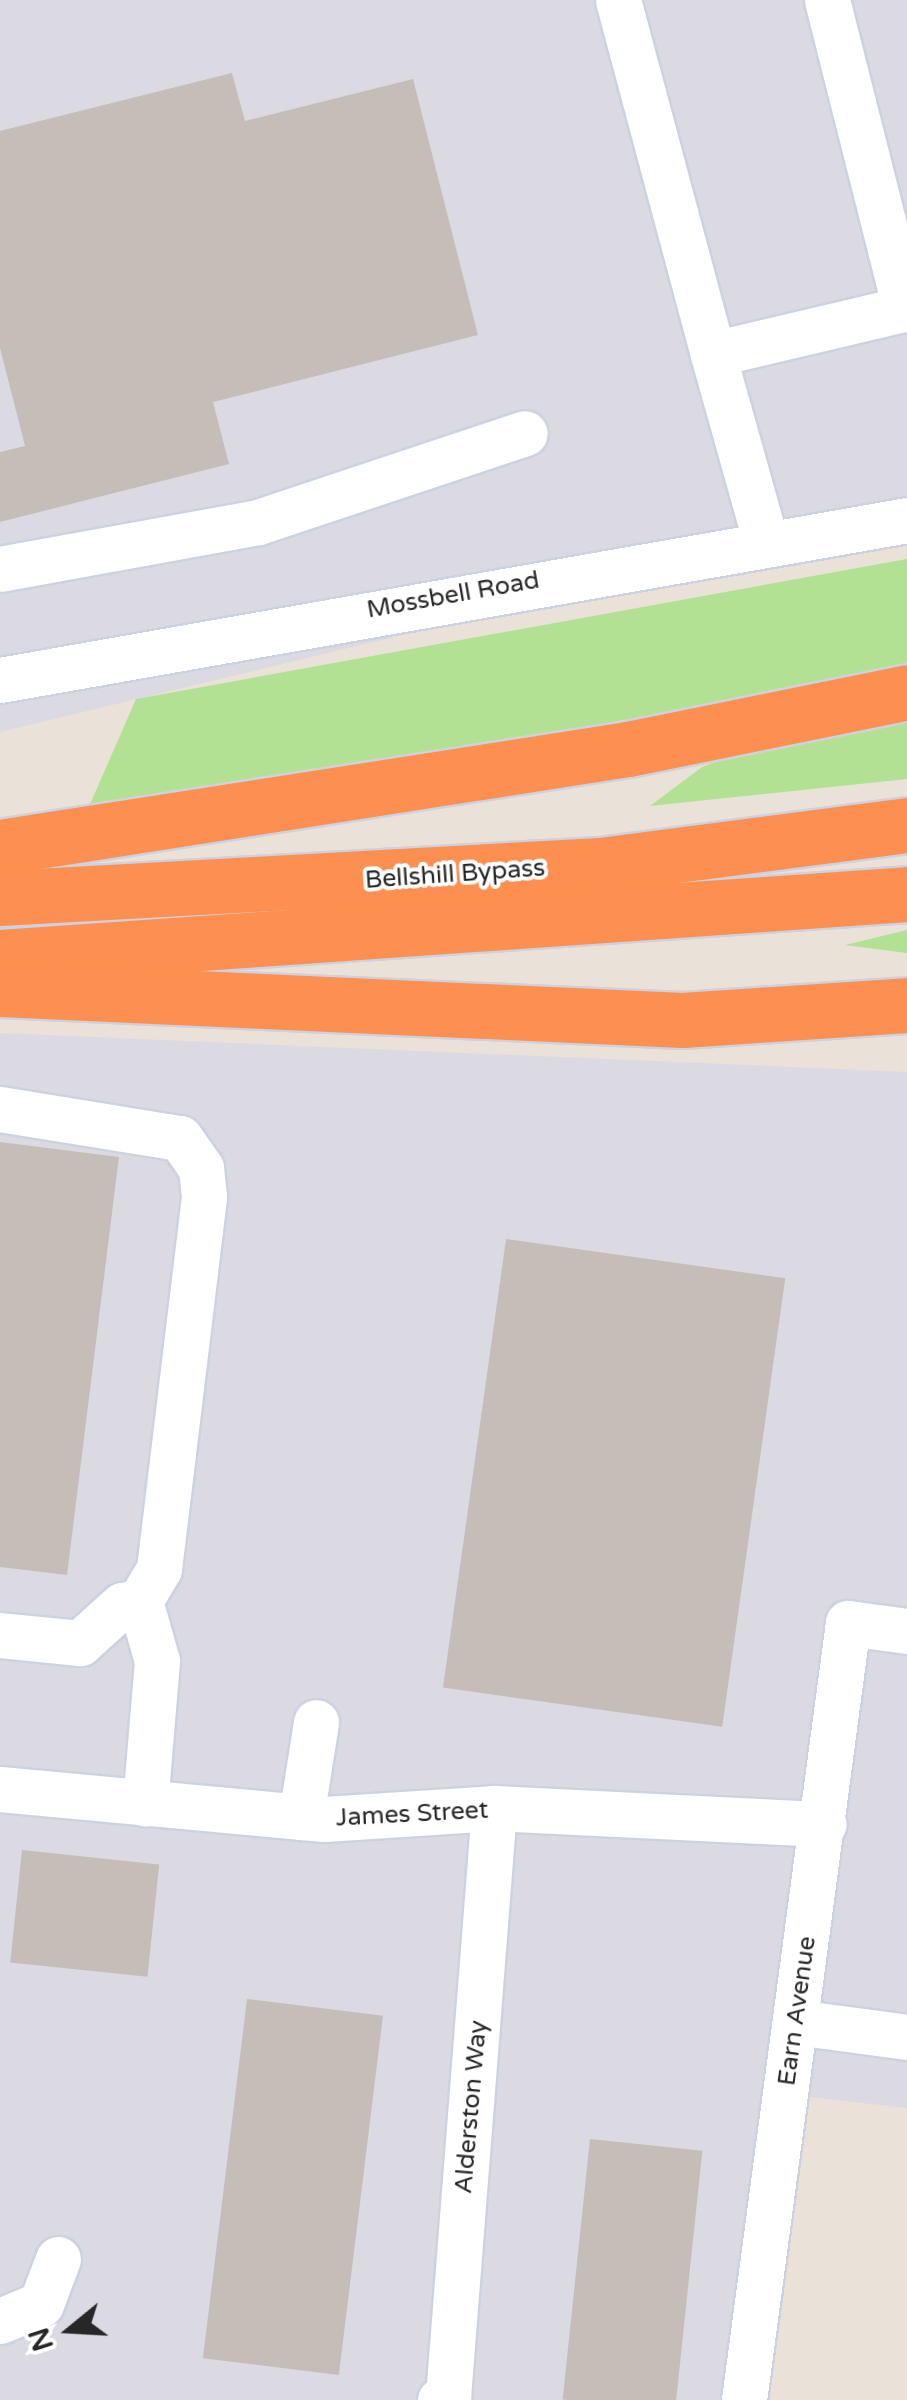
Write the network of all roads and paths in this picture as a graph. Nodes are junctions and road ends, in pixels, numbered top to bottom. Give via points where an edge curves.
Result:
1 (618, 0) edge
2 (827, 0) edge
3 (906, 308) edge
4 (713, 354) junction
5 (525, 432) dead end
6 (907, 520) edge
7 (766, 542) junction
8 (0, 569) edge
9 (0, 680) edge
10 (907, 692) edge
11 (907, 826) edge
12 (0, 847) edge
13 (907, 894) edge
14 (0, 898) edge
15 (0, 957) edge
16 (0, 989) edge
17 (907, 1005) edge
18 (0, 1109) edge
19 (140, 1602) junction
20 (907, 1630) edge
21 (0, 1635) edge
22 (316, 1722) dead end
23 (0, 1789) edge
24 (145, 1803) junction
25 (494, 1808) junction
26 (301, 1817) junction
27 (824, 1824) junction
28 (795, 2022) junction
29 (907, 2037) edge
30 (58, 2259) dead end
31 (0, 2321) edge
32 (440, 2400) edge
33 (744, 2400) edge

1 - 4 street
2 - 3 street
3 - 4 street
4 - 7 street
5 - 8 street via 258,522
6 - 7 street, Mossbell Road
7 - 9 street, Mossbell Road
10 - 12 highway via 628,749
11 - 14 highway, Bellshill Bypass via 600,865
13 - 15 highway, Bellshill Bypass
16 - 17 highway via 682,1020
18 - 19 street via 162,1132 180,1138 200,1168 165,1528 159,1569
19 - 21 street via 122,1604 80,1643
19 - 24 street via 157,1661
20 - 27 street, Earn Avenue via 848,1623
22 - 26 street
23 - 24 street, James Street
24 - 26 street, James Street
25 - 26 street, James Street
25 - 27 street, James Street
25 - 32 street, Alderston Way via 448,2397
27 - 28 street, Earn Avenue
28 - 29 street
28 - 33 street, Earn Avenue
30 - 31 street via 41,2304

